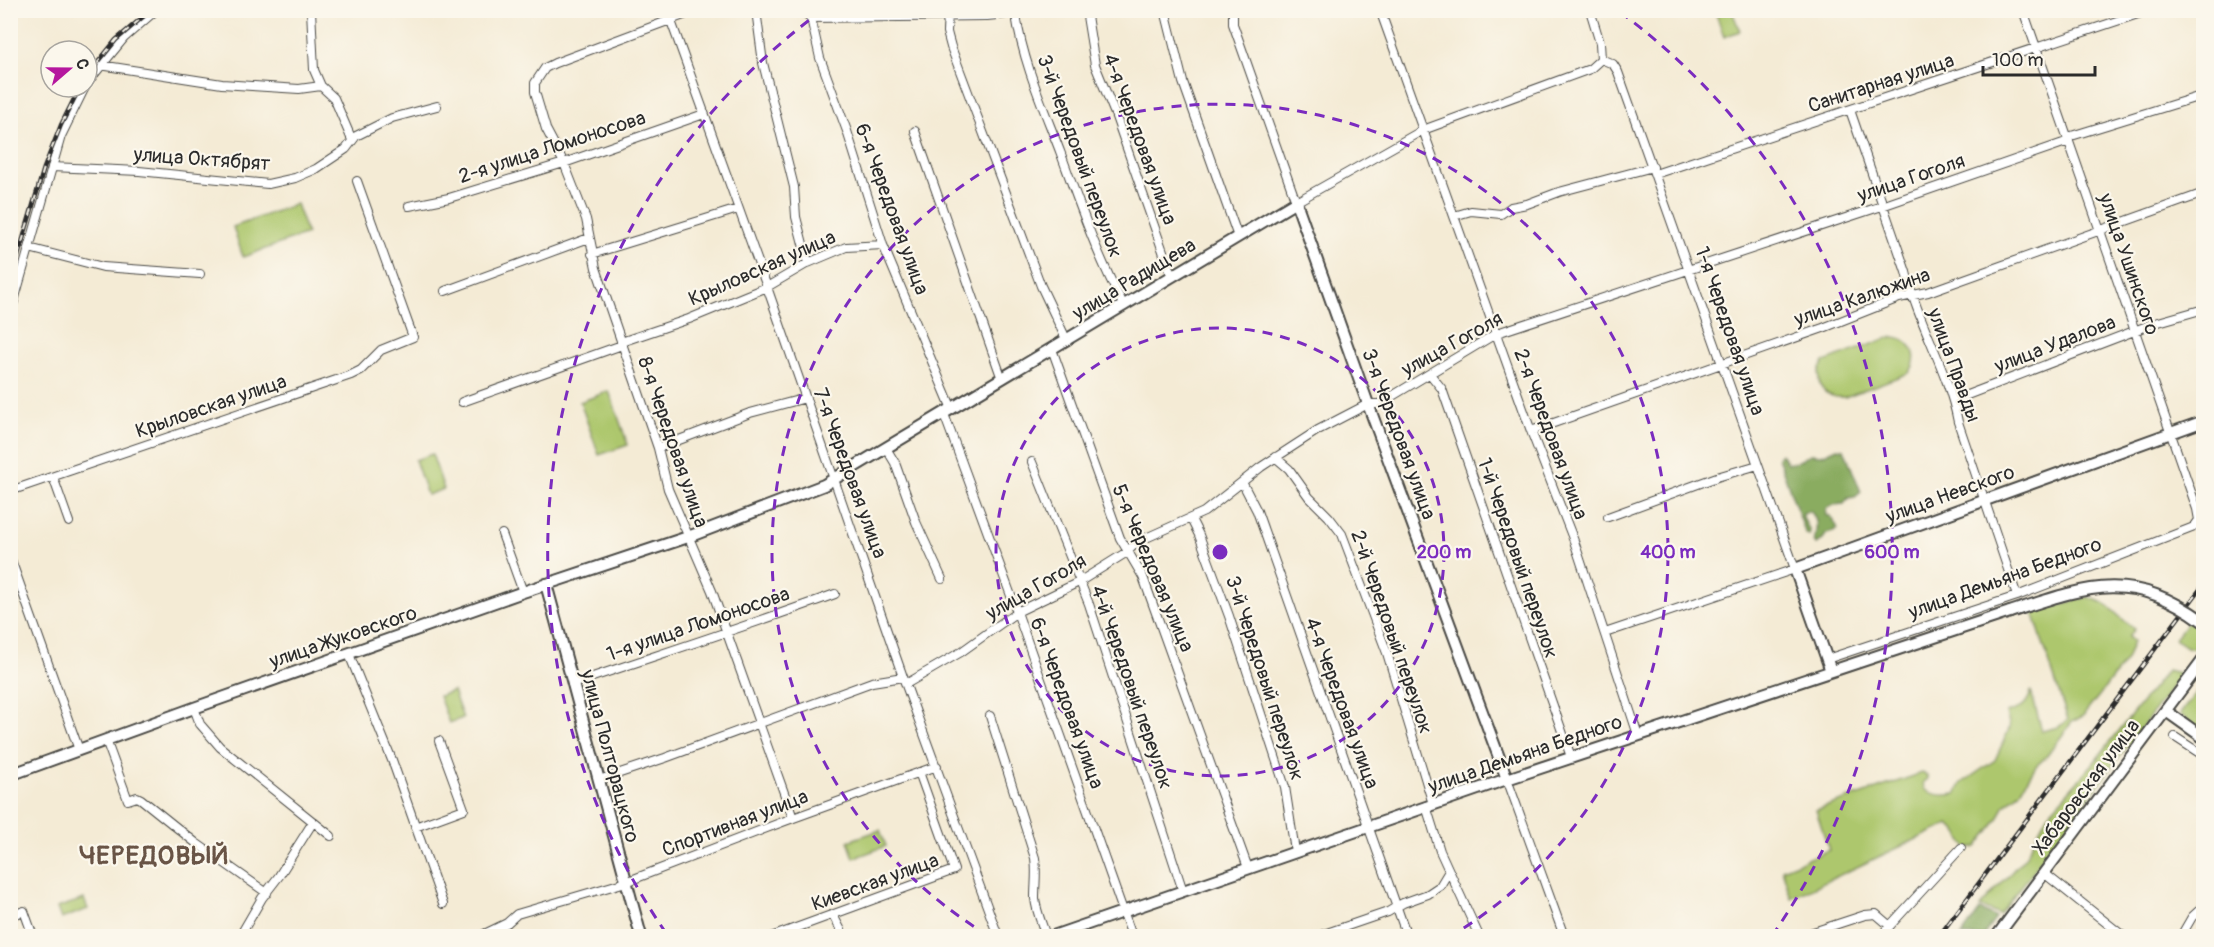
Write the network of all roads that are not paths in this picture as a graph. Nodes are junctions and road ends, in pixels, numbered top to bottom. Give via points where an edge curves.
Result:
1 (156, 10) edge
2 (311, 10) edge
3 (697, 10) edge
4 (756, 10) edge
5 (802, 10) edge
6 (1101, 10) edge
7 (1165, 10) edge
8 (1233, 10) edge
9 (1380, 10) edge
10 (1590, 10) edge
11 (2024, 10) edge
12 (2150, 10) edge
13 (1086, 11) edge
14 (948, 13) edge
15 (1016, 15) junction
16 (811, 18) junction
17 (671, 21) junction
18 (2036, 47) junction
19 (1601, 59) junction
20 (100, 65) joint
21 (321, 86) junction
22 (2204, 95) edge
23 (79, 99) edge
24 (437, 106) dead end
25 (1850, 110) junction
26 (704, 114) junction
27 (1423, 130) junction
28 (915, 131) dead end
29 (2068, 139) junction
30 (352, 140) junction
31 (564, 163) junction
32 (52, 166) junction
33 (1654, 170) junction
34 (357, 181) dead end
35 (2204, 193) edge
36 (1296, 202) junction
37 (409, 206) dead end
38 (1882, 206) junction
39 (738, 209) junction
40 (1454, 216) junction
41 (2100, 231) junction
42 (1238, 237) junction
43 (589, 238) junction
44 (883, 245) junction
45 (29, 248) junction
46 (592, 254) junction
47 (808, 263) junction
48 (1689, 268) junction
49 (200, 274) dead end
50 (1172, 277) junction
51 (767, 287) junction
52 (445, 291) dead end
53 (1911, 296) junction
54 (1124, 306) junction
55 (2204, 309) edge
56 (10, 315) edge
57 (2135, 331) junction
58 (1497, 333) junction
59 (1066, 340) junction
60 (622, 343) junction
61 (1052, 350) junction
62 (1723, 364) junction
63 (1430, 374) junction
64 (1002, 379) junction
65 (806, 398) junction
66 (1954, 400) junction
67 (462, 402) dead end
68 (1368, 404) junction
69 (948, 411) junction
70 (2204, 421) edge
71 (1531, 431) junction
72 (2171, 432) junction
73 (658, 448) junction
74 (886, 448) junction
75 (1275, 458) junction
76 (1032, 462) dead end
77 (1758, 465) junction
78 (53, 477) junction
79 (834, 479) junction
80 (1242, 482) junction
81 (10, 491) edge
82 (1984, 502) junction
83 (1608, 517) dead end
84 (1191, 519) junction
85 (69, 522) dead end
86 (2194, 527) joint
87 (502, 534) dead end
88 (688, 537) junction
89 (1127, 552) junction
90 (10, 557) edge
91 (1795, 570) junction
92 (942, 579) dead end
93 (1078, 582) junction
94 (546, 584) junction
95 (524, 592) junction
96 (834, 594) dead end
97 (2017, 596) junction
98 (1017, 612) junction
99 (2204, 622) edge
100 (726, 633) junction
101 (1605, 633) junction
102 (349, 654) junction
103 (1827, 659) junction
104 (2204, 659) edge
105 (1831, 671) junction
106 (904, 680) junction
107 (572, 684) junction
108 (194, 708) junction
109 (2166, 711) junction
110 (990, 716) dead end
111 (760, 723) junction
112 (1638, 735) junction
113 (2175, 737) dead end
114 (2204, 738) edge
115 (106, 740) junction
116 (439, 741) dead end
117 (79, 750) junction
118 (2204, 756) edge
119 (1571, 757) junction
120 (937, 766) junction
121 (919, 772) junction
122 (10, 775) edge
123 (1508, 779) junction
124 (599, 780) junction
125 (1429, 805) junction
126 (793, 818) junction
127 (313, 822) junction
128 (1369, 826) junction
129 (415, 827) junction
130 (331, 836) dead end
131 (1961, 848) dead end
132 (1295, 851) junction
133 (1248, 868) junction
134 (1449, 872) junction
135 (2044, 873) junction
136 (626, 882) junction
137 (1183, 891) junction
138 (267, 893) junction
139 (443, 904) dead end
140 (2204, 906) edge
141 (1396, 907) junction
142 (1124, 911) junction
143 (833, 915) junction
144 (10, 916) edge
145 (1890, 926) junction
146 (1822, 933) edge
147 (33, 936) edge
148 (240, 936) edge
149 (480, 936) edge
150 (641, 936) edge
151 (774, 936) edge
152 (844, 936) edge
153 (998, 936) edge
154 (1046, 936) edge
155 (1053, 936) edge
156 (1132, 936) edge
157 (1318, 936) edge
158 (1407, 936) edge
159 (1479, 936) edge
160 (1564, 936) edge
161 (1801, 936) edge
162 (1883, 936) edge
163 (1997, 936) edge
164 (2123, 936) edge
165 (2181, 936) edge

1 - 20 street
2 - 21 street via 314,70
3 - 17 street
4 - 47 street via 763,63 794,187 796,216
5 - 16 street
6 - 13 street
7 - 42 street via 1183,82
8 - 36 street, 3-я Чередовая улица via 1233,24
9 - 27 street, 2-я Чередовая улица
10 - 19 street
11 - 18 street, улица Ушинского
12 - 18 street, Санитарная улица
13 - 15 street
13 - 50 street, 4-я Чередовая улица via 1095,65 1116,114
14 - 15 street
14 - 16 street via 921,18
14 - 59 street via 951,47 1041,286
15 - 54 street, 3-й Чередовый переулок via 1034,84 1101,262
16 - 44 street, 6-я Чередовая улица via 820,58
17 - 26 street, 7-я Чередовая улица
17 - 31 street, 8-я Чередовая улица via 555,63 539,75 535,92 540,110
18 - 25 street, Санитарная улица
18 - 29 street, улица Ушинского
19 - 27 street, улица Радищева via 1590,69
19 - 33 street, 1-я Чередовая улица via 1613,64 1618,72
20 - 21 street via 222,84 299,89
21 - 30 street via 334,98
22 - 29 street, улица Гоголя
23 - 32 street
24 - 30 street, улица Октябрят via 392,118
25 - 33 street, Санитарная улица
25 - 38 street, улица Правды
26 - 31 street, 2-я улица Ломоносова
26 - 39 street, 7-я Чередовая улица
27 - 36 street, улица Радищева
27 - 40 street, 2-я Чередовая улица
28 - 64 street
29 - 38 street, улица Гоголя
29 - 41 street, улица Ушинского
30 - 32 street, улица Октябрят via 346,149 315,169 268,184
31 - 37 street, 2-я улица Ломоносова
31 - 43 street, 8-я Чередовая улица via 586,219
32 - 45 street
33 - 40 street, Санитарная улица via 1559,192 1501,214 1471,211
33 - 48 street, 1-я Чередовая улица
34 - 78 street, Крыловская улица via 413,337 381,350 351,375
35 - 41 street, улица Калюжина
36 - 42 street, улица Радищева
36 - 68 street, 3-я Чередовая улица
38 - 48 street, улица Гоголя
38 - 53 street, улица Правды
39 - 46 street
39 - 51 street, 7-я Чередовая улица
40 - 58 street, 2-я Чередовая улица
41 - 53 street, улица Калюжина
41 - 57 street, улица Ушинского
42 - 50 street, улица Радищева
43 - 46 street, 8-я Чередовая улица
43 - 52 street
44 - 47 street, Крыловская улица via 846,247
44 - 69 street, 6-я Чередовая улица
45 - 49 street via 103,267
45 - 56 street
46 - 60 street, 8-я Чередовая улица
47 - 51 street, Крыловская улица
48 - 58 street, улица Гоголя
48 - 62 street, 1-я Чередовая улица
50 - 54 street, улица Радищева
51 - 60 street, Крыловская улица
51 - 65 street, 7-я Чередовая улица
53 - 62 street, улица Калюжина
53 - 66 street, улица Правды
54 - 59 street, улица Радищева
55 - 57 street, улица Удалова
57 - 66 street, улица Удалова
57 - 72 street, улица Ушинского
58 - 63 street, улица Гоголя
58 - 71 street, 2-я Чередовая улица
59 - 61 street, улица Радищева
60 - 67 street, Крыловская улица
60 - 73 street, 8-я Чередовая улица
61 - 64 street, улица Радищева
61 - 89 street, 5-я Чередовая улица
62 - 71 street, улица Калюжина
62 - 77 street, 1-я Чередовая улица
63 - 68 street, улица Гоголя via 1379,404
63 - 119 street, 1-й Чередовый переулок via 1442,390
64 - 69 street, улица Радищева
65 - 73 street via 750,413
65 - 79 street, 7-я Чередовая улица
66 - 82 street, улица Правды
68 - 75 street, улица Гоголя via 1343,415
68 - 123 street, 3-я Чередовая улица
69 - 74 street, улица Радищева
69 - 98 street, 6-я Чередовая улица
70 - 72 street, улица Невского
71 - 101 street, 2-я Чередовая улица
72 - 82 street, улица Невского
72 - 86 street, улица Ушинского via 2199,515
73 - 88 street, 8-я Чередовая улица via 668,489
74 - 79 street, улица Радищева
74 - 92 street
75 - 80 street, улица Гоголя
75 - 125 street, 2-й Чередовый переулок via 1289,469 1342,534 1387,653
76 - 93 street, 4-й Чередовый переулок
77 - 83 street
77 - 91 street, 1-я Чередовая улица
78 - 81 street, Крыловская улица
78 - 85 street
79 - 88 street, улица Радищева
79 - 106 street, 7-я Чередовая улица
80 - 84 street, улица Гоголя
80 - 128 street, 4-я Чередовая улица via 1257,512
82 - 91 street, улица Невского
82 - 97 street, улица Правды
84 - 89 street, улица Гоголя via 1137,542
84 - 132 street, 3-й Чередовый переулок via 1229,616 1285,787
86 - 97 street, улица Демьяна Бедного
87 - 95 street
88 - 94 street, улица Жуковского
88 - 100 street, 8-я Чередовая улица
89 - 93 street, улица Гоголя
89 - 133 street, 5-я Чередовая улица via 1143,577
90 - 117 street
91 - 101 street, улица Невского
91 - 103 street, 1-я Чередовая улица
93 - 98 street, улица Гоголя
93 - 137 street, 4-й Чередовый переулок via 1089,604
94 - 95 street, улица Жуковского
94 - 107 street, улица Полторацкого
95 - 102 street, улица Жуковского
96 - 100 street, 1-я улица Ломоносова
97 - 103 street, улица Демьяна Бедного
98 - 106 street, улица Гоголя via 961,652
98 - 142 street, 6-я Чередовая улица
99 - 105 street, улица Демьяна Бедного, bridge via 2164,597 2144,590 2090,588
100 - 107 street, 1-я улица Ломоносова
100 - 111 street, 8-я Чередовая улица
101 - 112 street, 2-я Чередовая улица
102 - 108 street, улица Жуковского
102 - 129 street
103 - 105 street, 1-я Чередовая улица
104 - 109 street, Хабаровская улица
105 - 112 street, улица Демьяна Бедного
106 - 111 street, улица Гоголя via 872,681
106 - 120 street, 7-я Чередовая улица
107 - 124 street, улица Полторацкого
108 - 115 street, улица Жуковского
108 - 127 street via 200,724 220,747
109 - 114 street
109 - 135 street, Хабаровская улица
110 - 154 street via 1035,858 1035,897
111 - 124 street, улица Гоголя
111 - 126 street, 8-я Чередовая улица
112 - 119 street, улица Демьяна Бедного
113 - 118 street
115 - 117 street, улица Жуковского
115 - 138 street via 128,800 141,799
116 - 129 street via 464,809
117 - 122 street, улица Жуковского
119 - 123 street, улица Демьяна Бедного
120 - 121 street, Спортивная улица
120 - 153 street, 7-я Чередовая улица
121 - 126 street, Спортивная улица
121 - 143 street, Киевская улица via 954,870
123 - 125 street, улица Демьяна Бедного
123 - 160 street, 3-я Чередовая улица
124 - 136 street, улица Полторацкого
125 - 128 street, улица Демьяна Бедного
125 - 134 street, 2-й Чередовый переулок
126 - 136 street, Спортивная улица
127 - 130 street
127 - 138 street
128 - 132 street, улица Демьяна Бедного
128 - 141 street, 4-я Чередовая улица
129 - 139 street
131 - 145 street
132 - 133 street, улица Демьяна Бедного
133 - 137 street, улица Демьяна Бедного
134 - 141 street via 1440,886 1428,894
134 - 159 street, 2-й Чередовый переулок
135 - 163 street, Хабаровская улица
135 - 164 street
136 - 149 street, Спортивная улица via 517,914
136 - 150 street, улица Полторацкого
137 - 142 street, улица Демьяна Бедного
138 - 148 street
140 - 165 street
141 - 157 street
141 - 158 street, 4-я Чередовая улица
142 - 155 street, улица Демьяна Бедного
142 - 156 street, 6-я Чередовая улица
143 - 151 street, Киевская улица
143 - 152 street
144 - 147 street via 24,911
145 - 146 street via 1876,914 1865,915
145 - 162 street
146 - 161 street

